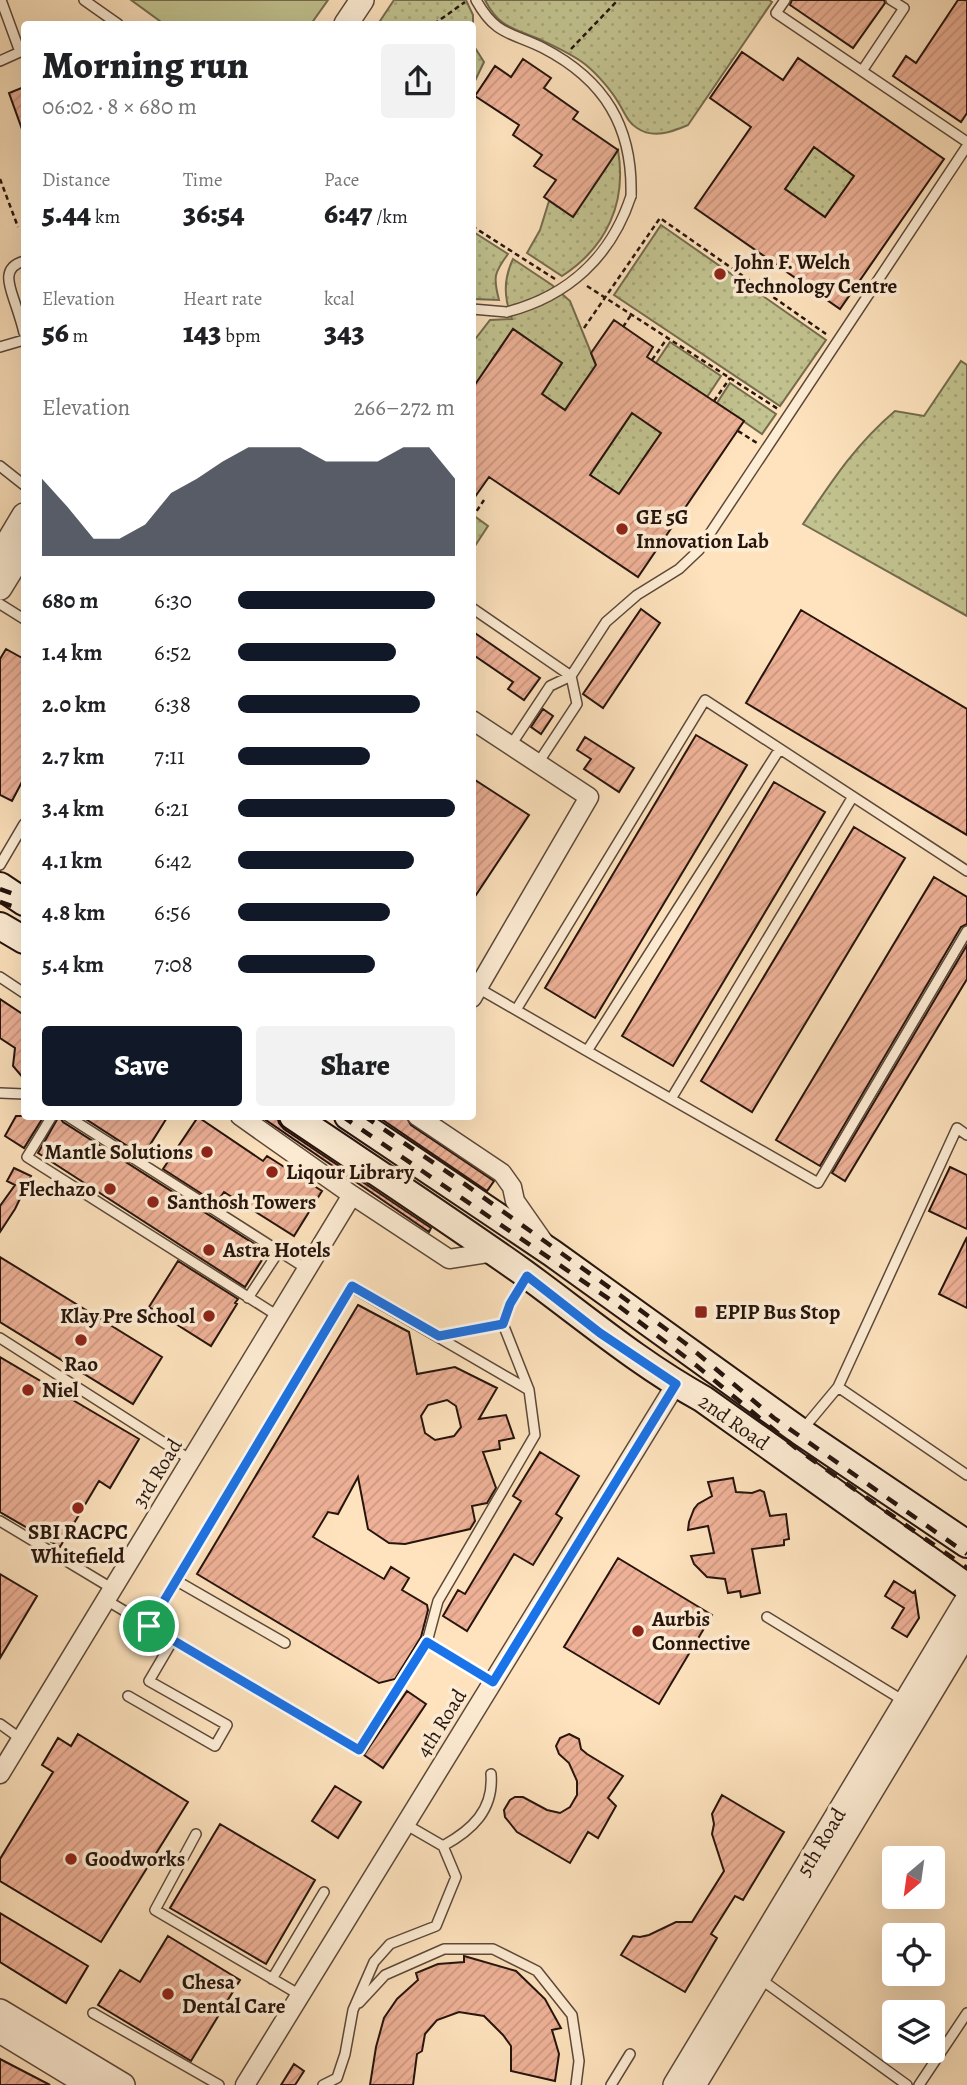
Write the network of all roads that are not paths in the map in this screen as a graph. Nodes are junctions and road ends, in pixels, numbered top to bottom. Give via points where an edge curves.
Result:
1 (1, 0) edge
2 (84, 0) edge
3 (362, 0) edge
4 (475, 0) edge
5 (785, 0) edge
6 (891, 0) edge
7 (114, 21) edge
8 (348, 21) edge
9 (0, 61) edge
10 (862, 71) junction
11 (967, 144) edge
12 (21, 262) edge
13 (476, 309) edge
14 (21, 324) edge
15 (21, 341) edge
16 (0, 347) edge
17 (0, 466) edge
18 (21, 483) edge
19 (21, 520) edge
20 (21, 554) edge
21 (0, 555) edge
22 (0, 588) edge
23 (0, 604) edge
24 (476, 611) edge
25 (21, 617) edge
26 (571, 676) junction
27 (476, 723) edge
28 (510, 745) junction
29 (779, 750) junction
30 (538, 763) junction
31 (852, 798) junction
32 (21, 829) edge
33 (0, 865) edge
34 (967, 871) edge
35 (0, 886) edge
36 (21, 900) edge
37 (0, 926) edge
38 (967, 931) edge
39 (21, 938) edge
40 (0, 977) edge
41 (21, 991) edge
42 (476, 991) edge
43 (476, 993) edge
44 (516, 1010) junction
45 (587, 1051) junction
46 (0, 1093) edge
47 (21, 1094) edge
48 (671, 1099) junction
49 (50, 1120) edge
50 (73, 1120) edge
51 (246, 1120) edge
52 (299, 1120) edge
53 (354, 1120) edge
54 (423, 1120) edge
55 (967, 1135) edge
56 (352, 1195) junction
57 (508, 1209) dead end
58 (532, 1225) junction
59 (279, 1251) junction
60 (494, 1252) junction
61 (552, 1253) junction
62 (307, 1269) junction
63 (527, 1276) junction
64 (248, 1298) junction
65 (278, 1317) junction
66 (503, 1324) junction
67 (439, 1336) junction
68 (0, 1338) edge
69 (676, 1384) junction
70 (838, 1387) junction
71 (529, 1390) junction
72 (801, 1432) junction
73 (191, 1460) junction
74 (967, 1475) edge
75 (0, 1521) edge
76 (967, 1544) edge
77 (177, 1581) junction
78 (967, 1587) edge
79 (109, 1594) junction
80 (967, 1600) edge
81 (767, 1617) dead end
82 (149, 1626) junction
83 (967, 1632) edge
84 (173, 1640) junction
85 (427, 1642) junction
86 (285, 1643) dead end
87 (493, 1682) junction
88 (128, 1696) dead end
89 (906, 1702) junction
90 (0, 1724) edge
91 (21, 1739) junction
92 (5, 1754) edge
93 (0, 1774) edge
94 (491, 1774) dead end
95 (405, 1824) junction
96 (197, 1834) dead end
97 (443, 1846) junction
98 (324, 1892) dead end
99 (785, 1918) junction
100 (759, 1978) junction
101 (272, 1979) junction
102 (300, 1995) junction
103 (736, 1999) junction
104 (353, 2010) junction
105 (0, 2011) edge
106 (93, 2013) dead end
107 (967, 2013) edge
108 (0, 2031) edge
109 (630, 2054) dead end
110 (886, 2071) junction
111 (88, 2085) edge
112 (122, 2085) edge
113 (219, 2085) edge
114 (245, 2085) edge
115 (323, 2085) edge
116 (576, 2085) edge
117 (611, 2085) edge
118 (675, 2085) edge
119 (694, 2085) edge
120 (886, 2085) edge
121 (908, 2085) edge
122 (919, 2085) edge

1 - 9 lane via 20,52
2 - 7 lane
3 - 8 street
4 - 13 lane, bridge via 499,28 562,59 612,108 628,148 631,196 619,227 576,280 543,300 506,313
5 - 10 lane via 776,13
6 - 10 lane via 904,8
10 - 11 lane
11 - 26 lane via 699,550 606,622
12 - 14 lane via 8,270 7,282
15 - 16 lane
17 - 18 lane
19 - 21 street
20 - 22 street
23 - 25 lane
24 - 26 lane
26 - 28 lane via 550,686
26 - 30 lane via 576,704
27 - 28 street
28 - 30 street
29 - 31 lane
29 - 44 lane via 705,700
29 - 45 lane
30 - 42 street via 589,797
31 - 34 lane
31 - 48 lane
32 - 33 lane
35 - 36 main road
37 - 39 main road
38 - 48 lane via 818,1183
40 - 41 lane
43 - 44 lane
44 - 45 lane
45 - 48 lane
46 - 47 lane
49 - 64 lane via 27,1157
50 - 59 lane
51 - 56 street
52 - 60 main road, 2nd Road
53 - 61 main road, 2nd Road
54 - 58 street via 502,1173
55 - 70 lane via 957,1128
56 - 60 street via 449,1259
56 - 62 street, 3rd Road
57 - 58 lane
58 - 61 street
59 - 62 lane
59 - 64 lane via 260,1272
60 - 63 main road, 2nd Road
61 - 72 main road, 2nd Road
62 - 65 street, 3rd Road
63 - 66 lane
63 - 69 main road, 2nd Road
64 - 65 lane
65 - 73 street, 3rd Road
66 - 67 lane
66 - 71 lane
67 - 71 lane
67 - 77 lane via 352,1286
68 - 73 lane
69 - 78 main road, 2nd Road
69 - 87 street, 4th Road
70 - 72 lane
70 - 74 lane
71 - 85 lane via 535,1435 438,1601
72 - 76 main road, 2nd Road
73 - 79 street, 3rd Road
75 - 79 lane
77 - 82 lane
77 - 86 lane
79 - 82 lane
79 - 91 street, 3rd Road
80 - 89 street, 5th Road
81 - 89 lane
82 - 84 lane
83 - 99 street, 5th Road
84 - 85 lane via 359,1750
84 - 88 lane via 149,1681 227,1726 215,1746
85 - 87 lane
87 - 95 street, 4th Road
89 - 99 street, 5th Road
90 - 91 lane
91 - 92 street, 3rd Road
92 - 93 street, 3rd Road
94 - 97 lane via 492,1790 484,1812 464,1835
95 - 97 lane
95 - 102 street, 4th Road
96 - 101 lane via 155,1910
97 - 104 lane via 456,1877 436,1926 390,1944 374,1962
98 - 101 lane
99 - 100 street, 5th Road
99 - 103 street, 5th Road
100 - 103 street, 5th Road
100 - 110 lane
101 - 102 lane
102 - 114 street, 4th Road
103 - 118 street, 5th Road
103 - 119 street, 5th Road
104 - 115 lane via 337,2078
104 - 116 lane via 385,1975 432,1954 444,1949 493,1949 537,1971 572,2015 579,2062
105 - 112 street
106 - 113 lane
107 - 122 lane
108 - 111 street
109 - 117 lane
110 - 120 lane
110 - 121 lane

